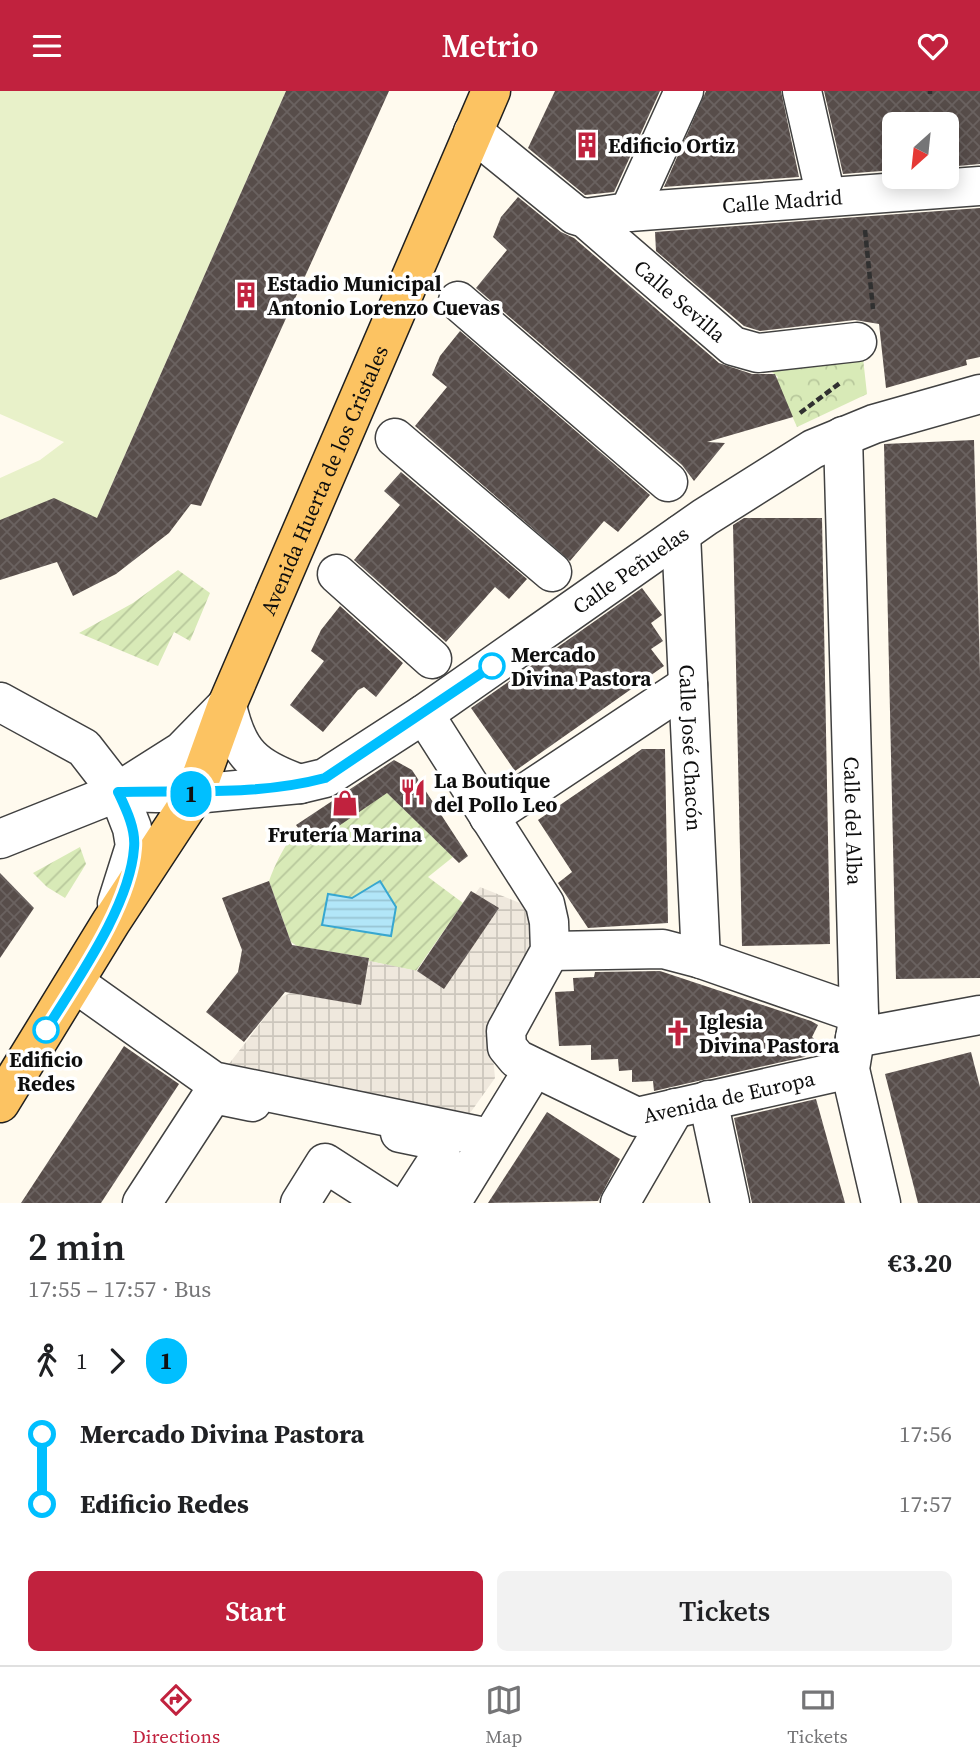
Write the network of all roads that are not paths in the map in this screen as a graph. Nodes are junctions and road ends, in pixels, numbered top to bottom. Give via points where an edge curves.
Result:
1 (491, 91) edge
2 (684, 91) edge
3 (802, 91) edge
4 (472, 132) junction
5 (980, 186) edge
6 (844, 196) junction
7 (629, 212) junction
8 (585, 218) junction
9 (458, 301) dead end
10 (865, 328) road end
11 (980, 394) edge
12 (843, 436) junction
13 (395, 438) dead end
14 (668, 482) dead end
15 (681, 534) junction
16 (552, 572) dead end
17 (337, 574) dead end
18 (432, 659) dead end
19 (688, 685) junction
20 (0, 702) edge
21 (226, 705) junction
22 (424, 714) junction
23 (300, 785) junction
24 (118, 792) junction
25 (195, 794) junction
26 (489, 817) junction
27 (0, 839) edge
28 (111, 922) junction
29 (550, 951) junction
30 (701, 959) junction
31 (75, 983) junction
32 (980, 1015) edge
33 (855, 1040) junction
34 (16, 1056) edge
35 (534, 1068) junction
36 (213, 1081) junction
37 (0, 1103) edge
38 (691, 1104) junction
39 (490, 1137) junction
40 (132, 1203) edge
41 (142, 1203) edge
42 (300, 1203) edge
43 (387, 1203) edge
44 (410, 1203) edge
45 (451, 1203) edge
46 (620, 1203) edge
47 (730, 1203) edge
48 (881, 1203) edge

1 - 4 main road, Avenida Huerta de los Cristales
2 - 7 street
3 - 6 street
4 - 8 street, Calle Sevilla via 575,215
4 - 21 main road, Avenida Huerta de los Cristales
5 - 6 street, Calle Madrid
6 - 7 street, Calle Madrid
7 - 8 street, Calle Madrid
8 - 10 street, Calle Sevilla via 733,346 758,353
9 - 14 street
11 - 12 street, Calle Peñuelas
12 - 15 street, Calle Peñuelas via 813,449
12 - 33 street, Calle del Alba
13 - 16 street
15 - 19 street, Calle José Chacón
15 - 22 street, Calle Peñuelas
17 - 18 street
19 - 26 street
19 - 30 street, Calle José Chacón
20 - 24 street via 84,748
21 - 23 street via 237,741 250,759 271,774
21 - 24 street via 182,751
21 - 25 main road, Avenida Huerta de los Cristales
22 - 23 street, Calle Peñuelas via 325,778
22 - 26 street
23 - 25 street, Calle Peñuelas
24 - 25 street, Calle Peñuelas
24 - 27 street
24 - 28 street via 135,846
25 - 28 main road, Avenida Huerta de los Cristales
26 - 29 street via 545,904
28 - 31 main road, Avenida Huerta de los Cristales
29 - 30 street via 663,949
29 - 35 street, Avenida de Europa via 506,1031 507,1047
30 - 33 street
31 - 34 main road, Avenida Huerta de los Cristales
31 - 36 street
32 - 33 street, Avenida de Europa
33 - 38 street, Avenida de Europa
33 - 48 street, Calle del Alba
34 - 37 main road, Avenida Huerta de los Cristales
35 - 38 street, Avenida de Europa via 637,1117
35 - 39 street
36 - 39 street
36 - 40 street
38 - 46 street
38 - 47 street
39 - 45 street
41 - 44 street via 218,1094 434,1140 442,1155
42 - 43 street via 325,1163

